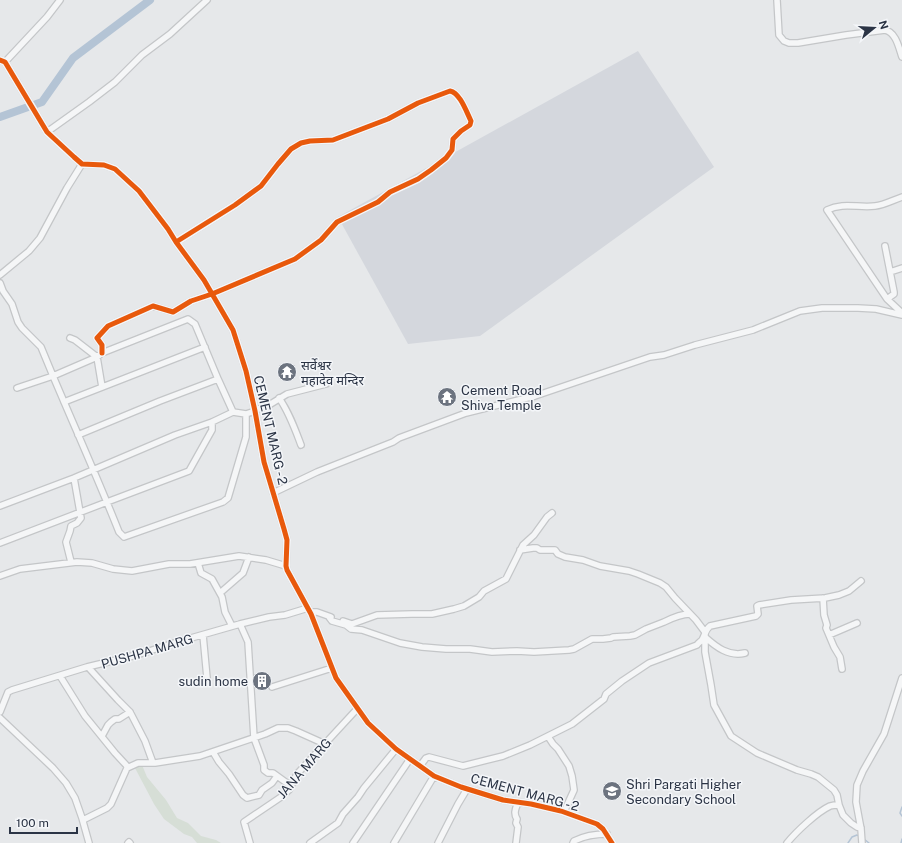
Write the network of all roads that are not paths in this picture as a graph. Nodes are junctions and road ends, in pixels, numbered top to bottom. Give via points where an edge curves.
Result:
1 (60, 0) edge
2 (207, 0) edge
3 (777, 0) edge
4 (901, 49) edge
5 (902, 57) edge
6 (2, 61) edge
7 (47, 132) junction
8 (82, 164) junction
9 (902, 197) edge
10 (176, 242) junction
11 (885, 246) dead end
12 (902, 268) edge
13 (890, 272) junction
14 (0, 275) edge
15 (0, 283) edge
16 (212, 294) junction
17 (886, 300) junction
18 (902, 314) edge
19 (70, 338) dead end
20 (205, 348) junction
21 (99, 355) junction
22 (53, 376) junction
23 (218, 379) junction
24 (326, 384) dead end
25 (102, 387) junction
26 (17, 388) dead end
27 (278, 398) junction
28 (64, 402) junction
29 (255, 410) junction
30 (233, 412) junction
31 (246, 414) junction
32 (212, 422) junction
33 (78, 435) junction
34 (301, 445) dead end
35 (93, 469) junction
36 (74, 478) junction
37 (273, 493) junction
38 (107, 502) junction
39 (0, 506) edge
40 (80, 512) junction
41 (552, 513) dead end
42 (0, 543) edge
43 (520, 550) junction
44 (249, 557) junction
45 (71, 562) junction
46 (198, 563) junction
47 (286, 566) junction
48 (0, 576) edge
49 (861, 581) dead end
50 (220, 593) junction
51 (823, 598) junction
52 (309, 610) junction
53 (690, 614) junction
54 (329, 617) junction
55 (857, 623) dead end
56 (240, 624) junction
57 (232, 626) junction
58 (203, 634) junction
59 (705, 634) junction
60 (829, 635) junction
61 (745, 653) dead end
62 (88, 667) junction
63 (332, 668) junction
64 (842, 669) dead end
65 (60, 676) junction
66 (207, 678) dead end
67 (902, 678) edge
68 (272, 687) dead end
69 (357, 709) junction
70 (0, 712) edge
71 (130, 712) junction
72 (0, 718) edge
73 (102, 736) junction
74 (547, 737) junction
75 (254, 738) junction
76 (325, 744) junction
77 (396, 749) junction
78 (213, 752) junction
79 (410, 759) junction
80 (153, 763) junction
81 (420, 766) junction
82 (127, 768) junction
83 (277, 776) junction
84 (434, 776) junction
85 (291, 786) junction
86 (467, 788) junction
87 (518, 802) junction
88 (839, 805) junction
89 (564, 812) junction
90 (83, 820) junction
91 (861, 828) junction
92 (607, 834) junction
93 (89, 843) edge
94 (250, 843) edge
95 (310, 843) edge
96 (353, 843) edge
97 (394, 843) edge
98 (438, 843) edge
99 (516, 843) edge
100 (573, 843) edge
101 (612, 843) edge
102 (787, 843) edge
103 (862, 843) edge

1 - 6 street via 47,17
2 - 7 street via 170,34 142,55 115,82
3 - 4 street via 779,35 789,43 889,30
4 - 5 street
6 - 7 street
7 - 8 street
8 - 10 street, CEMENT MARG - 2 via 104,165 115,169 139,191
8 - 14 street via 40,238 29,251
9 - 17 street via 874,206 848,205 827,210
10 - 16 street, CEMENT MARG - 2
10 - 16 street via 261,186 291,150 301,143 333,140 388,119 450,90 458,95 471,121 453,139 452,150 446,158 418,179 337,222 321,240 295,259
11 - 13 street
12 - 13 street
13 - 17 street via 894,294
15 - 22 street via 12,304 18,322 41,347
16 - 21 street via 191,301 173,312 153,306 108,326 97,338 102,347
16 - 29 street, CEMENT MARG - 2 via 233,330
17 - 18 street
18 - 37 street via 858,308 800,311 753,330 650,357 536,396 466,413 399,438
19 - 21 street
20 - 21 street via 195,324 188,319
20 - 23 street
20 - 25 street
21 - 22 street
21 - 25 street
22 - 26 street
22 - 28 street
23 - 30 street
23 - 33 street
24 - 27 street
25 - 28 street
27 - 29 street
27 - 34 street via 288,412
28 - 33 street
29 - 31 street
29 - 37 street, CEMENT MARG - 2 via 264,462
30 - 31 street
30 - 32 street
31 - 38 street via 246,437 228,498 223,502 124,537 119,532
32 - 35 street
32 - 38 street via 212,430 189,471
33 - 35 street
35 - 36 street
35 - 38 street
36 - 39 street
36 - 40 street
37 - 47 street, CEMENT MARG - 2 via 287,540
38 - 40 street
40 - 42 street
40 - 45 street via 81,518 71,526 66,542
41 - 43 street
43 - 53 street via 555,550 565,557 645,576 666,587
43 - 54 street via 506,579 464,606 432,614 377,615 352,624
44 - 46 street via 239,556
44 - 47 street
44 - 50 street via 243,573
45 - 46 street via 92,563 132,571 169,564
45 - 48 street via 20,569
46 - 50 street via 201,574 212,579
47 - 52 street, CEMENT MARG - 2
49 - 51 street via 849,591
50 - 57 street
51 - 59 street via 759,605 756,616 710,626
51 - 60 street
52 - 54 street
52 - 56 street, PUSHPA MARG
52 - 63 street, CEMENT MARG - 2
53 - 54 street via 669,619 627,637 592,639 570,650 534,652 492,652 408,645 352,629 332,621
53 - 59 street
55 - 60 street
56 - 57 street, PUSHPA MARG
56 - 75 street via 248,642
57 - 58 street, PUSHPA MARG
58 - 62 street, PUSHPA MARG via 137,656
58 - 66 street
59 - 61 street via 726,653
59 - 74 street via 696,645 649,663 622,681 572,724
59 - 88 street via 705,652 714,705 727,731 757,753 818,778 834,790
60 - 64 street via 842,661
62 - 65 street, PUSHPA MARG
62 - 71 street
63 - 68 street
63 - 69 street, CEMENT MARG - 2
65 - 70 street, PUSHPA MARG via 8,692
65 - 73 street via 85,716
67 - 91 street via 884,734 857,785 856,802
69 - 76 street, JANA MARG
69 - 77 street, CEMENT MARG - 2
71 - 73 street via 108,724
71 - 80 street
72 - 90 street via 66,783
73 - 82 street
74 - 81 street via 503,756 463,766 429,757
74 - 89 street via 569,766 572,776 574,790
75 - 76 street via 278,728 288,728
75 - 78 street
75 - 83 street via 264,770
76 - 85 street, JANA MARG via 297,774
77 - 79 street, CEMENT MARG - 2
77 - 95 street via 343,814 338,824
78 - 80 street
78 - 83 street via 247,798 259,795
79 - 81 street, CEMENT MARG - 2
79 - 96 street
80 - 82 street via 138,763
81 - 84 street, CEMENT MARG - 2
82 - 90 street via 111,804
83 - 85 street
84 - 86 street, CEMENT MARG - 2
84 - 97 street
85 - 94 street, JANA MARG via 281,797 244,822
86 - 87 street, CEMENT MARG - 2 via 503,800
86 - 98 street
87 - 89 street, CEMENT MARG - 2
87 - 99 street via 515,812 518,819
88 - 91 street via 843,815
88 - 102 street via 831,805 821,811
89 - 92 street, CEMENT MARG - 2 via 597,824
90 - 93 street
91 - 103 street
92 - 100 street via 582,837
92 - 101 street, CEMENT MARG - 2

